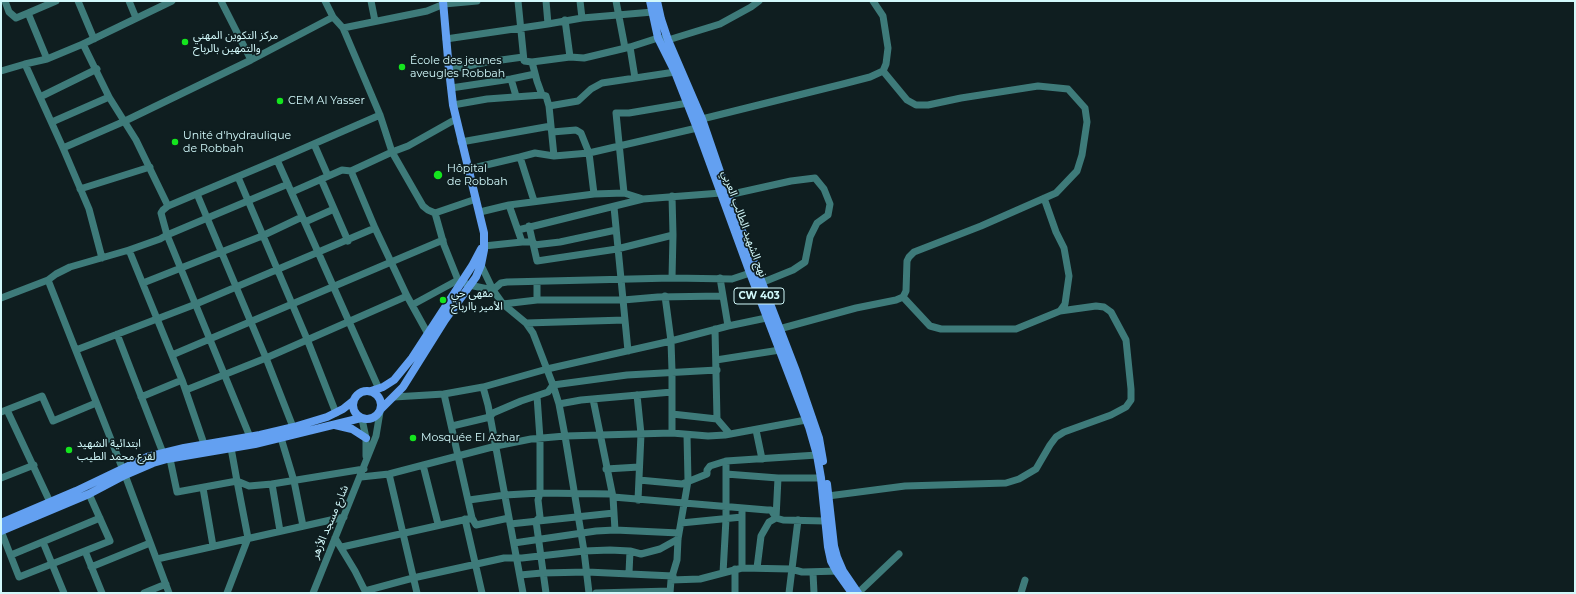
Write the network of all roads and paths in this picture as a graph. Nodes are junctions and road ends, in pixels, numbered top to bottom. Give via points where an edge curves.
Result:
1 (5, 1) edge
2 (56, 1) edge
3 (78, 1) edge
4 (129, 1) edge
5 (172, 1) edge
6 (220, 1) edge
7 (325, 1) edge
8 (370, 1) edge
9 (478, 1) edge
10 (518, 1) edge
11 (546, 1) edge
12 (580, 1) edge
13 (616, 1) edge
14 (650, 1) edge
15 (657, 1) edge
16 (759, 1) edge
17 (874, 1) edge
18 (444, 2) edge
19 (653, 12) junction
20 (28, 13) junction
21 (618, 14) junction
22 (332, 17) junction
23 (136, 18) junction
24 (582, 18) junction
25 (565, 20) junction
26 (375, 21) junction
27 (548, 24) junction
28 (521, 27) junction
29 (343, 28) junction
30 (658, 38) junction
31 (94, 39) junction
32 (446, 39) junction
33 (668, 40) junction
34 (83, 44) junction
35 (627, 48) junction
36 (523, 57) junction
37 (570, 57) junction
38 (47, 58) junction
39 (251, 60) junction
40 (532, 62) junction
41 (25, 64) junction
42 (96, 69) junction
43 (449, 70) junction
44 (1, 71) edge
45 (883, 71) junction
46 (675, 72) junction
47 (535, 74) junction
48 (635, 78) junction
49 (511, 79) junction
50 (451, 88) junction
51 (542, 95) junction
52 (516, 96) junction
53 (40, 97) junction
54 (109, 97) junction
55 (688, 103) junction
56 (453, 105) junction
57 (549, 106) junction
58 (380, 115) junction
59 (456, 119) junction
60 (702, 119) junction
61 (125, 120) junction
62 (52, 122) junction
63 (697, 128) junction
64 (552, 129) junction
65 (461, 142) junction
66 (314, 144) junction
67 (621, 146) junction
68 (63, 148) junction
69 (392, 152) junction
70 (589, 153) junction
71 (554, 156) junction
72 (520, 157) junction
73 (277, 160) junction
74 (150, 167) junction
75 (468, 169) junction
76 (351, 171) junction
77 (328, 176) junction
78 (238, 177) junction
79 (321, 179) junction
80 (288, 184) junction
81 (80, 189) junction
82 (292, 192) junction
83 (624, 193) junction
84 (197, 194) junction
85 (594, 194) junction
86 (724, 194) junction
87 (672, 196) junction
88 (1044, 198) junction
89 (476, 199) junction
90 (643, 199) junction
91 (248, 201) junction
92 (534, 201) junction
93 (509, 205) junction
94 (168, 206) junction
95 (614, 207) junction
96 (334, 209) junction
97 (480, 212) junction
98 (435, 213) junction
99 (207, 219) junction
100 (304, 220) junction
101 (529, 226) junction
102 (375, 228) junction
103 (518, 230) junction
104 (616, 230) junction
105 (484, 233) junction
106 (167, 235) junction
107 (673, 235) junction
108 (262, 236) junction
109 (442, 240) junction
110 (348, 241) junction
111 (522, 242) junction
112 (534, 243) junction
113 (484, 246) junction
114 (617, 249) junction
115 (130, 250) junction
116 (221, 252) junction
117 (319, 253) junction
118 (102, 258) junction
119 (391, 262) junction
120 (481, 265) junction
121 (181, 268) junction
122 (277, 270) junction
123 (750, 273) junction
124 (672, 278) junction
125 (720, 278) junction
126 (48, 280) junction
127 (460, 280) junction
128 (620, 280) junction
129 (536, 282) junction
130 (761, 283) junction
131 (143, 284) junction
132 (469, 285) junction
133 (334, 287) junction
134 (236, 288) junction
135 (1, 289) edge
136 (493, 290) junction
137 (407, 296) junction
138 (665, 296) junction
139 (722, 296) junction
140 (3, 297) edge
141 (903, 297) junction
142 (537, 300) junction
143 (623, 300) junction
144 (196, 304) junction
145 (292, 304) junction
146 (503, 304) junction
147 (412, 305) junction
148 (1060, 311) junction
149 (771, 317) junction
150 (157, 319) junction
151 (625, 320) junction
152 (349, 321) junction
153 (251, 322) junction
154 (526, 323) junction
155 (728, 326) junction
156 (715, 329) junction
157 (779, 329) junction
158 (117, 334) junction
159 (428, 334) junction
160 (210, 339) junction
161 (307, 339) junction
162 (671, 341) junction
163 (76, 350) junction
164 (780, 350) junction
165 (628, 351) junction
166 (172, 355) junction
167 (266, 358) junction
168 (716, 360) junction
169 (547, 369) junction
170 (717, 370) junction
171 (672, 371) junction
172 (225, 374) junction
173 (182, 380) junction
174 (553, 385) junction
175 (483, 387) junction
176 (186, 390) junction
177 (375, 390) junction
178 (672, 392) junction
179 (444, 394) junction
180 (637, 395) junction
181 (538, 396) junction
182 (142, 397) junction
183 (394, 397) junction
184 (593, 400) junction
185 (353, 401) junction
186 (96, 403) junction
187 (559, 404) junction
188 (381, 410) junction
189 (4, 411) edge
190 (336, 412) junction
191 (672, 414) junction
192 (490, 417) junction
193 (362, 418) junction
194 (718, 419) junction
195 (806, 420) junction
196 (333, 424) junction
197 (452, 426) junction
198 (293, 427) junction
199 (756, 430) junction
200 (672, 433) junction
201 (729, 433) junction
202 (641, 434) junction
203 (687, 435) junction
204 (565, 436) junction
205 (601, 436) junction
206 (250, 437) junction
207 (282, 438) junction
208 (366, 438) junction
209 (540, 439) junction
210 (204, 444) junction
211 (496, 446) junction
212 (231, 448) junction
213 (162, 452) junction
214 (817, 455) junction
215 (459, 456) junction
216 (170, 459) junction
217 (762, 459) junction
218 (366, 460) junction
219 (726, 461) junction
220 (34, 465) junction
221 (423, 466) junction
222 (639, 468) junction
223 (364, 469) junction
224 (606, 469) junction
225 (123, 472) junction
226 (389, 474) junction
227 (726, 474) junction
228 (361, 477) junction
229 (1, 478) edge
230 (778, 478) junction
231 (821, 478) junction
232 (294, 480) junction
233 (639, 480) junction
234 (237, 481) junction
235 (688, 482) junction
236 (272, 484) junction
237 (203, 488) junction
238 (540, 493) junction
239 (89, 494) junction
240 (575, 494) junction
241 (505, 495) junction
242 (612, 495) junction
243 (828, 496) junction
244 (468, 500) junction
245 (638, 500) junction
246 (50, 502) junction
247 (684, 504) junction
248 (725, 506) junction
249 (743, 509) junction
250 (614, 513) junction
251 (579, 516) junction
252 (344, 517) junction
253 (742, 517) junction
254 (100, 518) junction
255 (776, 518) junction
256 (469, 519) junction
257 (726, 520) junction
258 (798, 520) junction
259 (825, 520) junction
260 (509, 521) junction
261 (536, 521) junction
262 (1, 523) edge
263 (681, 523) junction
264 (438, 524) junction
265 (303, 526) junction
266 (615, 530) junction
267 (1, 531) edge
268 (280, 531) junction
269 (402, 533) junction
270 (581, 533) junction
271 (679, 536) junction
272 (248, 538) junction
273 (335, 538) junction
274 (539, 540) junction
275 (43, 542) junction
276 (150, 542) junction
277 (514, 543) junction
278 (213, 546) junction
279 (342, 547) junction
280 (85, 551) junction
281 (584, 551) junction
282 (630, 551) junction
283 (899, 554) dead end
284 (542, 555) junction
285 (11, 556) junction
286 (517, 558) junction
287 (157, 559) junction
288 (52, 564) junction
289 (475, 564) junction
290 (91, 567) junction
291 (739, 568) junction
292 (757, 568) junction
293 (791, 569) junction
294 (840, 571) junction
295 (587, 572) junction
296 (542, 573) junction
297 (629, 573) junction
298 (723, 573) junction
299 (813, 573) junction
300 (520, 575) junction
301 (413, 578) junction
302 (672, 578) junction
303 (1025, 580) dead end
304 (166, 584) junction
305 (365, 592) edge
306 (670, 592) edge
307 (64, 593) edge
308 (102, 593) edge
309 (144, 593) edge
310 (169, 593) edge
311 (227, 593) edge
312 (313, 593) edge
313 (417, 593) edge
314 (482, 593) edge
315 (523, 593) edge
316 (546, 593) edge
317 (589, 593) edge
318 (596, 593) edge
319 (735, 593) edge
320 (788, 593) edge
321 (814, 593) edge
322 (852, 593) edge
323 (858, 593) edge
324 (1021, 593) edge

1 - 20 street via 9,12 16,18
2 - 20 street
3 - 31 street
4 - 23 street
5 - 23 street
6 - 39 street
7 - 22 street
8 - 26 street
9 - 18 street
10 - 28 street
11 - 27 street
12 - 24 street
13 - 21 street
14 - 19 main road, نهج الشهيد الطالب العربي / CW 403
15 - 33 main road, نهج الشهيد الطالب العربي / CW 403
16 - 33 street via 720,24
17 - 45 street via 883,16 887,42 886,64
18 - 26 street via 428,11
18 - 32 main road
19 - 21 street
19 - 30 main road, نهج الشهيد الطالب العربي / CW 403
20 - 38 street
21 - 24 street
21 - 35 street
22 - 29 street
22 - 39 street
23 - 31 street
24 - 25 street
25 - 27 street
25 - 37 street
26 - 29 street
27 - 28 street
28 - 32 street
28 - 36 street
29 - 58 street
30 - 33 street
30 - 35 street
30 - 46 main road, نهج الشهيد الطالب العربي / CW 403
31 - 34 street
32 - 43 main road
33 - 60 main road, نهج الشهيد الطالب العربي / CW 403
34 - 38 street
34 - 42 street
35 - 37 street via 584,58
35 - 48 street
36 - 40 street via 524,61
36 - 43 street
37 - 40 street
38 - 41 street
39 - 61 street
40 - 47 street
41 - 44 street
41 - 53 street
42 - 53 street
42 - 54 street
43 - 50 main road
45 - 60 street via 870,77
45 - 88 street via 906,100 916,105 928,106 1038,86 1068,90 1086,108 1087,122 1082,155 1077,171 1056,193
46 - 48 street
46 - 55 main road, نهج الشهيد الطالب العربي / CW 403
47 - 49 street
47 - 51 street
48 - 57 street via 602,83 578,101
49 - 50 street
49 - 52 street
50 - 56 main road
51 - 52 street
51 - 57 street via 546,96
52 - 56 street
53 - 62 street
54 - 61 street
54 - 62 street
55 - 63 main road, نهج الشهيد الطالب العربي / CW 403
55 - 67 street via 616,114
56 - 59 main road
57 - 64 street
58 - 66 street
58 - 69 street
59 - 65 main road
59 - 69 street
60 - 86 main road, نهج الشهيد الطالب العربي / CW 403
61 - 68 street
61 - 74 street
62 - 68 street
63 - 67 street
63 - 86 main road, نهج الشهيد الطالب العربي / CW 403
64 - 65 street
64 - 70 street via 581,132
64 - 71 street
65 - 75 main road
66 - 73 street
66 - 77 street
67 - 70 street
67 - 83 street
68 - 81 street
69 - 76 street
69 - 98 street via 423,206
70 - 71 street
70 - 85 street
71 - 72 street via 535,153
72 - 75 street
72 - 92 street
73 - 78 street
73 - 80 street
74 - 81 street
74 - 94 street
75 - 89 main road
76 - 77 street via 342,170
76 - 102 street
77 - 79 street
78 - 84 street
78 - 91 street
79 - 82 street
79 - 96 street
80 - 82 street
80 - 91 street
81 - 118 street via 89,209
82 - 100 street
83 - 85 street
83 - 90 street
84 - 94 street
84 - 99 street
85 - 92 street
86 - 87 street
86 - 123 main road, نهج الشهيد الطالب العربي / CW 403
86 - 130 main road, نهج الشهيد الطالب العربي / CW 403
86 - 130 street via 815,178 824,189 830,204 828,215 818,223 810,237 805,262 793,270
87 - 90 street
87 - 107 street
88 - 141 street via 914,252 907,261 906,291
88 - 148 street via 1064,248 1069,276 1066,304
89 - 97 main road
89 - 98 street
90 - 95 street
91 - 99 street
91 - 108 street
92 - 93 street
93 - 97 street
93 - 103 street
94 - 106 street via 161,213
95 - 101 street
95 - 104 street
96 - 100 street
96 - 110 street
97 - 105 main road
98 - 109 street
99 - 106 street
99 - 116 street
100 - 108 street
100 - 117 street
101 - 103 street
101 - 112 street
102 - 110 street
102 - 119 street
103 - 111 street
104 - 112 street via 560,242
104 - 114 street
105 - 113 main road
105 - 127 main road via 477,258
106 - 115 street
106 - 121 street
107 - 114 street
107 - 124 street
108 - 116 street
108 - 122 street
109 - 119 street
109 - 127 street
110 - 117 street
111 - 112 street
111 - 113 street
112 - 114 street via 537,261
113 - 120 main road
114 - 128 street
115 - 118 street
115 - 131 street
116 - 121 street
116 - 134 street
117 - 122 street
117 - 133 street
118 - 126 street via 70,267
119 - 133 street
119 - 137 street
120 - 132 main road
120 - 136 street
121 - 131 street
121 - 144 street
122 - 134 street
122 - 145 street
123 - 125 street via 732,279
123 - 149 main road, نهج الشهيد الطالب العربي / CW 403
124 - 125 street
124 - 128 street
125 - 139 street
126 - 140 street
126 - 163 street
127 - 132 street
127 - 147 street
127 - 159 main road
128 - 129 street
128 - 143 street
129 - 136 street via 501,283
129 - 142 street
130 - 149 main road, نهج الشهيد الطالب العربي / CW 403
131 - 150 street
132 - 136 street
132 - 183 main road
133 - 145 street
133 - 152 street
134 - 144 street
134 - 153 street
135 - 140 street
136 - 146 street
137 - 147 street
137 - 152 street
138 - 139 street
138 - 143 street
138 - 162 street
139 - 155 street
141 - 148 street via 930,326 941,329 1016,330
141 - 157 street
142 - 143 street
142 - 146 street
143 - 151 street
144 - 150 street
144 - 160 street
145 - 153 street
145 - 161 street
146 - 154 street
147 - 159 street
148 - 243 street via 1096,306 1112,312 1126,340 1131,400 1126,407 1064,432 1050,445 1036,469 1006,483 905,486
149 - 155 street
149 - 157 main road, نهج الشهيد الطالب العربي / CW 403
149 - 164 main road, نهج الشهيد الطالب العربي / CW 403
150 - 158 street
150 - 166 street
151 - 154 street
151 - 165 street
152 - 161 street
152 - 177 street
153 - 160 street
153 - 167 street
154 - 169 street via 537,342
155 - 156 street
156 - 162 street
156 - 168 street
157 - 243 main road, نهج الشهيد الطالب العربي / CW 403 via 819,438
158 - 163 street
158 - 182 street
159 - 177 main road via 394,380
160 - 166 street
160 - 172 street
161 - 167 street
161 - 190 street
162 - 165 street
162 - 171 street
163 - 186 street
164 - 168 street
164 - 195 main road, نهج الشهيد الطالب العربي / CW 403
165 - 169 street
166 - 173 street
167 - 172 street
167 - 198 street
168 - 170 street
169 - 174 street
169 - 175 street
170 - 171 street
170 - 194 street
171 - 174 street
171 - 178 street
172 - 176 street
172 - 206 street
173 - 176 street
173 - 182 street
174 - 181 street via 548,392
174 - 187 street
175 - 179 street
175 - 192 street
176 - 210 street
177 - 185 main road via 362,392
177 - 188 main road via 381,400
178 - 180 street
178 - 191 street
179 - 183 street
179 - 197 street
180 - 184 street
180 - 202 street
181 - 192 street via 493,413
181 - 209 street
182 - 213 street
183 - 188 main road
184 - 187 street
184 - 205 street
185 - 190 main road
185 - 193 main road via 355,413
186 - 189 street via 53,420 42,396
186 - 225 street
187 - 204 street
188 - 193 main road via 373,418
188 - 218 street, شارع مسجد الأزهر via 376,436
189 - 220 street
190 - 198 main road
191 - 194 street
191 - 200 street
192 - 197 street
192 - 211 street
193 - 196 main road
193 - 208 street, شارع مسجد الأزهر
194 - 201 street
195 - 199 street
195 - 214 main road, نهج الشهيد الطالب العربي / CW 403
196 - 207 main road
196 - 208 main road via 352,429
197 - 215 street
198 - 206 main road
199 - 201 street
199 - 217 street
200 - 202 street
200 - 203 street
201 - 203 street
202 - 205 street
202 - 222 street
203 - 235 street
204 - 205 street
204 - 209 street
204 - 240 street
205 - 224 street
206 - 210 main road
207 - 212 main road
207 - 232 street
208 - 218 street, شارع مسجد الأزهر
209 - 211 street
209 - 238 street
210 - 213 main road
211 - 215 street
211 - 241 street
212 - 216 main road
212 - 234 street
213 - 225 main road via 147,457
214 - 217 street
214 - 231 main road, نهج الشهيد الطالب العربي / CW 403
215 - 221 street
215 - 244 street
216 - 225 main road
216 - 237 street via 176,492
217 - 219 street
218 - 223 street, شارع مسجد الأزهر
219 - 227 street
219 - 235 street via 710,466 707,474
220 - 229 street
220 - 246 street
221 - 226 street
221 - 264 street
222 - 224 street
222 - 233 street
223 - 228 street, شارع مسجد الأزهر
223 - 232 street
224 - 242 street
225 - 239 main road
225 - 246 main road
225 - 276 street
226 - 228 street
226 - 269 street
227 - 230 street
227 - 248 street
228 - 252 street, شارع مسجد الأزهر
230 - 231 street
230 - 255 street
231 - 259 main road, نهج الشهيد الطالب العربي / CW 403
232 - 236 street
232 - 265 street
233 - 235 street via 682,484
233 - 245 street
234 - 236 street via 249,486
234 - 237 street
234 - 272 street
235 - 247 street
236 - 268 street
237 - 278 street
238 - 240 street
238 - 241 street
238 - 261 street via 540,517
239 - 254 street
239 - 267 main road
240 - 242 street
240 - 251 street
241 - 244 street
241 - 260 street
242 - 245 street
242 - 250 street
243 - 294 main road, نهج الشهيد الطالب العربي / CW 403
244 - 256 street
245 - 247 street
246 - 262 main road
247 - 248 street
247 - 263 street
248 - 249 street
248 - 257 street
249 - 253 street
249 - 255 street via 771,510
250 - 251 street
250 - 266 street
251 - 261 street
251 - 270 street
252 - 265 street
252 - 273 street, شارع مسجد الأزهر
253 - 257 street
253 - 291 street
254 - 275 street
254 - 280 street via 110,541
255 - 258 street
255 - 292 street via 769,522 761,536
256 - 260 street via 476,525
256 - 264 street
256 - 289 street
257 - 263 street
257 - 298 street
258 - 259 street
258 - 293 street
259 - 294 main road, نهج الشهيد الطالب العربي / CW 403 via 831,561
260 - 261 street
260 - 277 street
261 - 274 street
263 - 271 street
264 - 269 street
265 - 268 street
266 - 270 street
266 - 271 street
267 - 285 street
268 - 272 street
269 - 279 street
269 - 301 street
270 - 274 street
270 - 281 street
271 - 282 street via 641,554
271 - 302 street
272 - 278 street
272 - 311 street
273 - 279 street
273 - 312 street, شارع مسجد الأزهر
274 - 277 street
274 - 284 street
275 - 285 street
275 - 288 street
276 - 287 street
276 - 290 street
277 - 286 street
278 - 287 street
279 - 305 street
280 - 288 street
280 - 290 street
281 - 282 street
281 - 284 street
281 - 295 street
282 - 297 street
283 - 323 street
284 - 286 street
284 - 296 street
285 - 288 street via 19,577
286 - 289 street
286 - 300 street
287 - 304 street
288 - 307 street
289 - 301 street
289 - 314 street
290 - 308 street
291 - 292 street
291 - 298 street
291 - 319 street
292 - 293 street
293 - 299 street
293 - 320 street
294 - 299 street
294 - 322 main road, نهج الشهيد الطالب العربي / CW 403
294 - 323 main road, نهج الشهيد الطالب العربي / CW 403
295 - 296 street
295 - 297 street
295 - 317 street
296 - 300 street
296 - 316 street
297 - 302 street
298 - 302 street via 700,579
299 - 321 street
300 - 315 street
301 - 305 street
301 - 313 street
302 - 306 street
303 - 324 street
304 - 309 street
304 - 310 street
306 - 318 street

